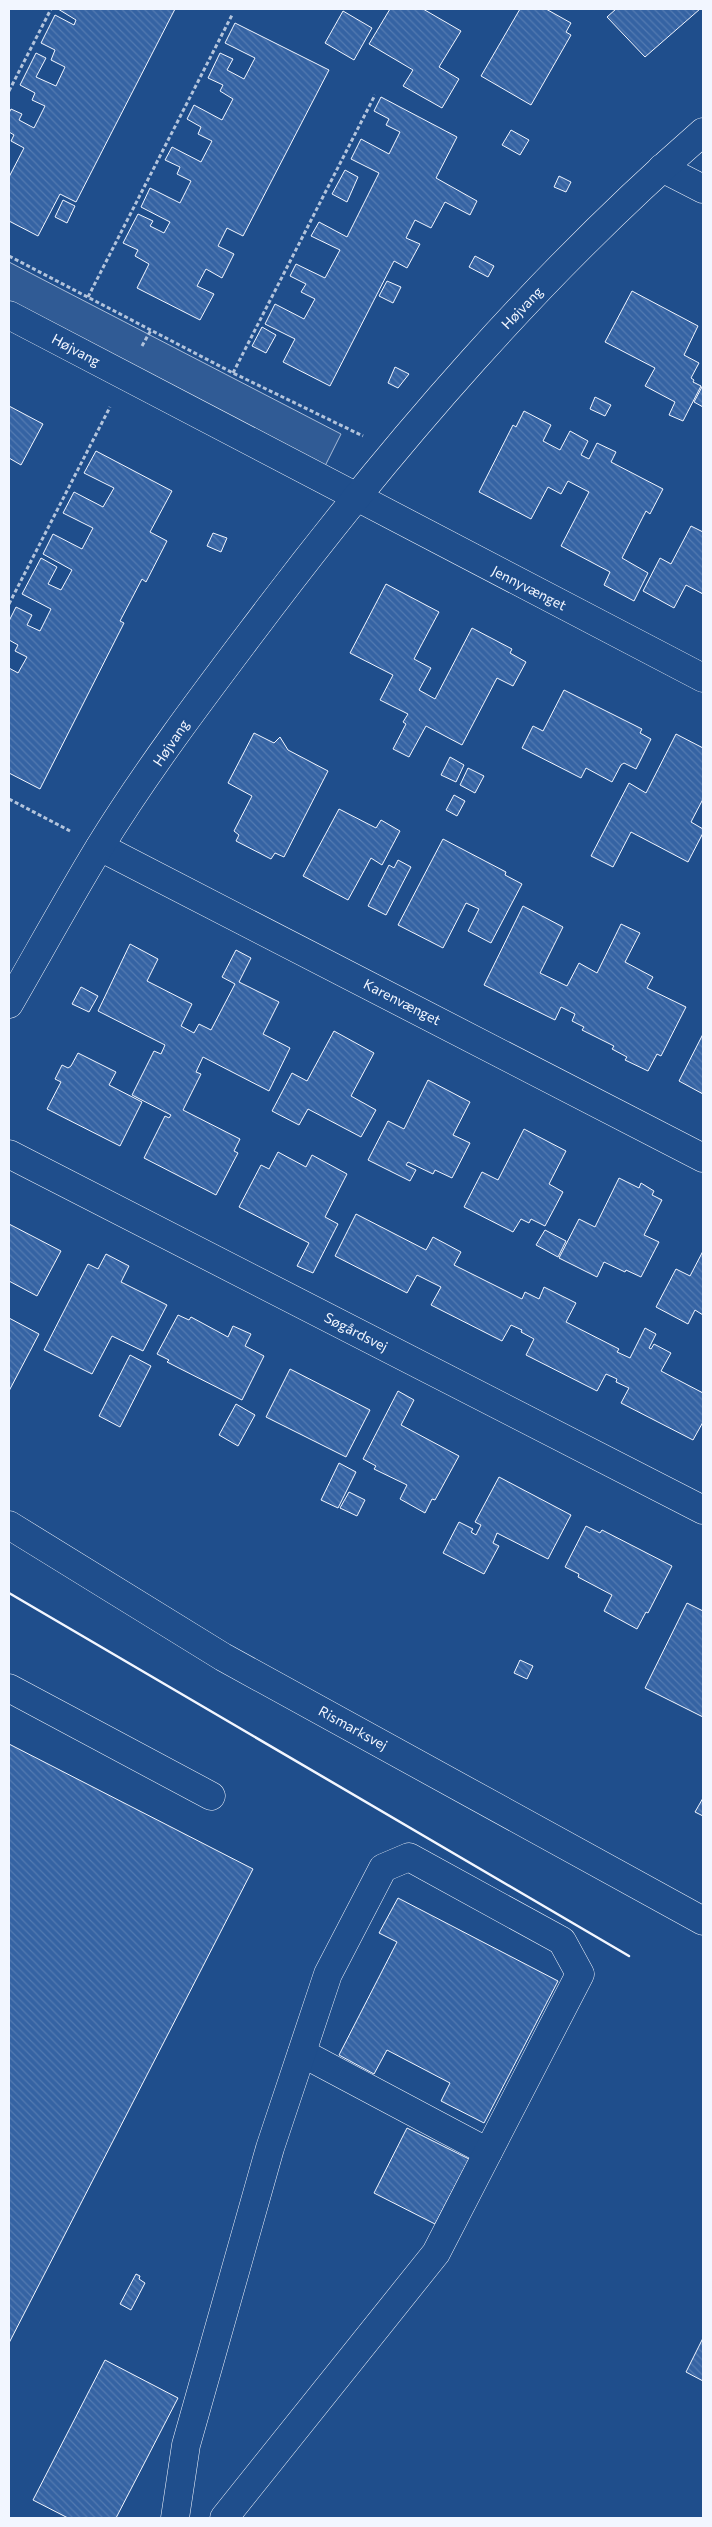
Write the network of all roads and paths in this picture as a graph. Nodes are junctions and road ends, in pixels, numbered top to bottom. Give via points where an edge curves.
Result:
1 (51, 9) edge
2 (232, 15) dead end
3 (9, 91) edge
4 (374, 95) dead end
5 (703, 132) edge
6 (662, 168) junction
7 (703, 189) edge
8 (9, 256) edge
9 (88, 297) junction
10 (9, 315) edge
11 (233, 373) junction
12 (126, 376) junction
13 (395, 452) junction
14 (355, 498) junction
15 (9, 604) edge
16 (703, 678) edge
17 (9, 799) edge
18 (100, 847) junction
19 (9, 1004) edge
20 (9, 1154) edge
21 (703, 1158) edge
22 (703, 1510) edge
23 (9, 1524) edge
24 (9, 1688) edge
25 (210, 1796) dead end
26 (703, 1921) edge
27 (302, 2052) junction
28 (488, 2152) junction
29 (175, 2518) edge
30 (224, 2518) edge

1 - 3 path
2 - 9 path
4 - 11 path
5 - 6 street, Højvang
6 - 7 street
6 - 13 street, Højvang via 507,323
8 - 9 path
9 - 11 path
10 - 12 street, Højvang
11 - 13 path
12 - 14 street, Højvang
12 - 15 path
13 - 14 street, Højvang
14 - 16 street, Jennyvænget
14 - 18 street, Højvang via 205,693
17 - 18 path
18 - 19 street, Højvang
18 - 21 street, Karenvænget
20 - 22 street, Søgårdsvej
23 - 26 street, Rismarksvej via 223,1657
24 - 25 street
27 - 28 street
27 - 28 street via 328,1974 383,1868 409,1857 562,1941 580,1974
27 - 29 street via 270,2148 186,2446
28 - 30 street via 436,2253

